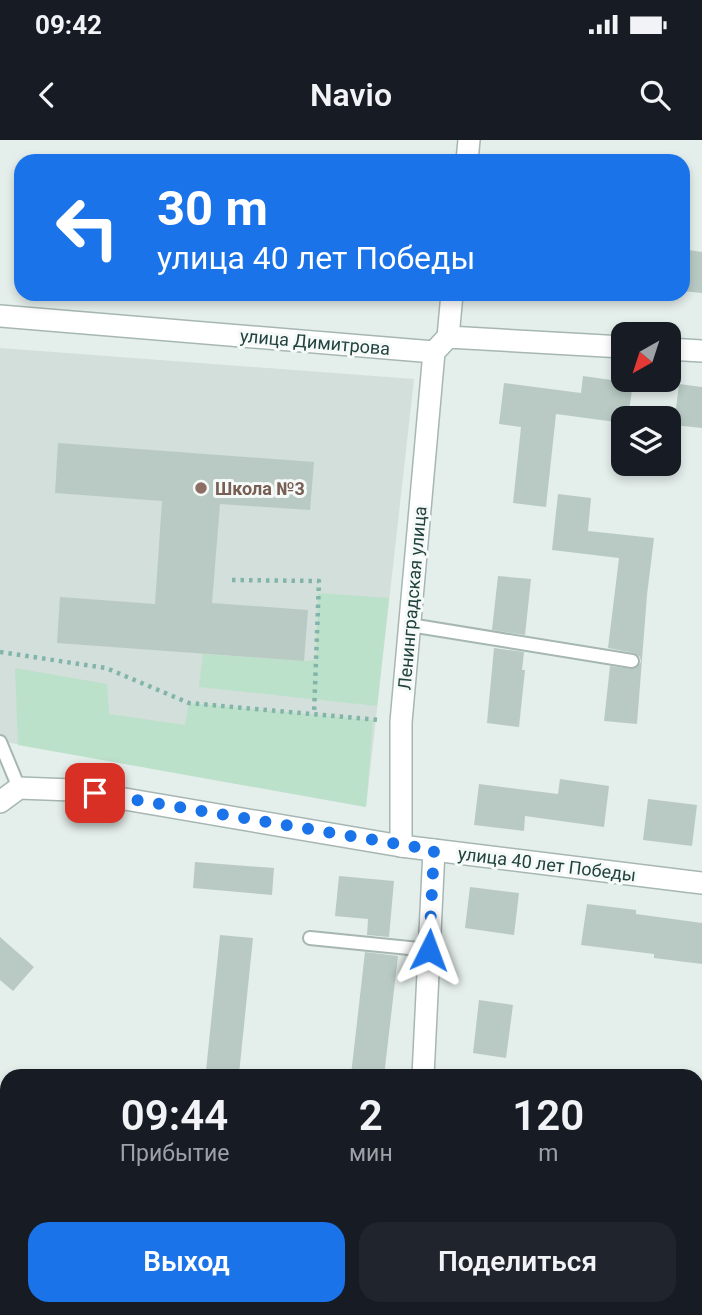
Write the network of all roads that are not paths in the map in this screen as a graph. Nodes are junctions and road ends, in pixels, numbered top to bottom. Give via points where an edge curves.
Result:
1 (450, 301) edge
2 (0, 316) edge
3 (441, 344) junction
4 (611, 346) edge
5 (681, 350) edge
6 (702, 351) edge
7 (410, 625) junction
8 (632, 662) dead end
9 (0, 741) edge
10 (19, 788) junction
11 (0, 802) edge
12 (401, 846) junction
13 (434, 850) junction
14 (702, 883) edge
15 (310, 938) dead end
16 (429, 950) junction
17 (423, 1069) edge

1 - 3 street, Ленинградская улица
2 - 3 street, улица Димитрова
3 - 4 street, улица Димитрова
3 - 7 street, Ленинградская улица
5 - 6 street
7 - 8 lane
7 - 12 street, Ленинградская улица via 401,722
9 - 10 lane
10 - 11 street
10 - 12 street, улица 40 лет Победы via 118,796
12 - 13 street, улица 40 лет Победы
13 - 14 street, улица 40 лет Победы
13 - 16 street
15 - 16 lane
16 - 17 street

